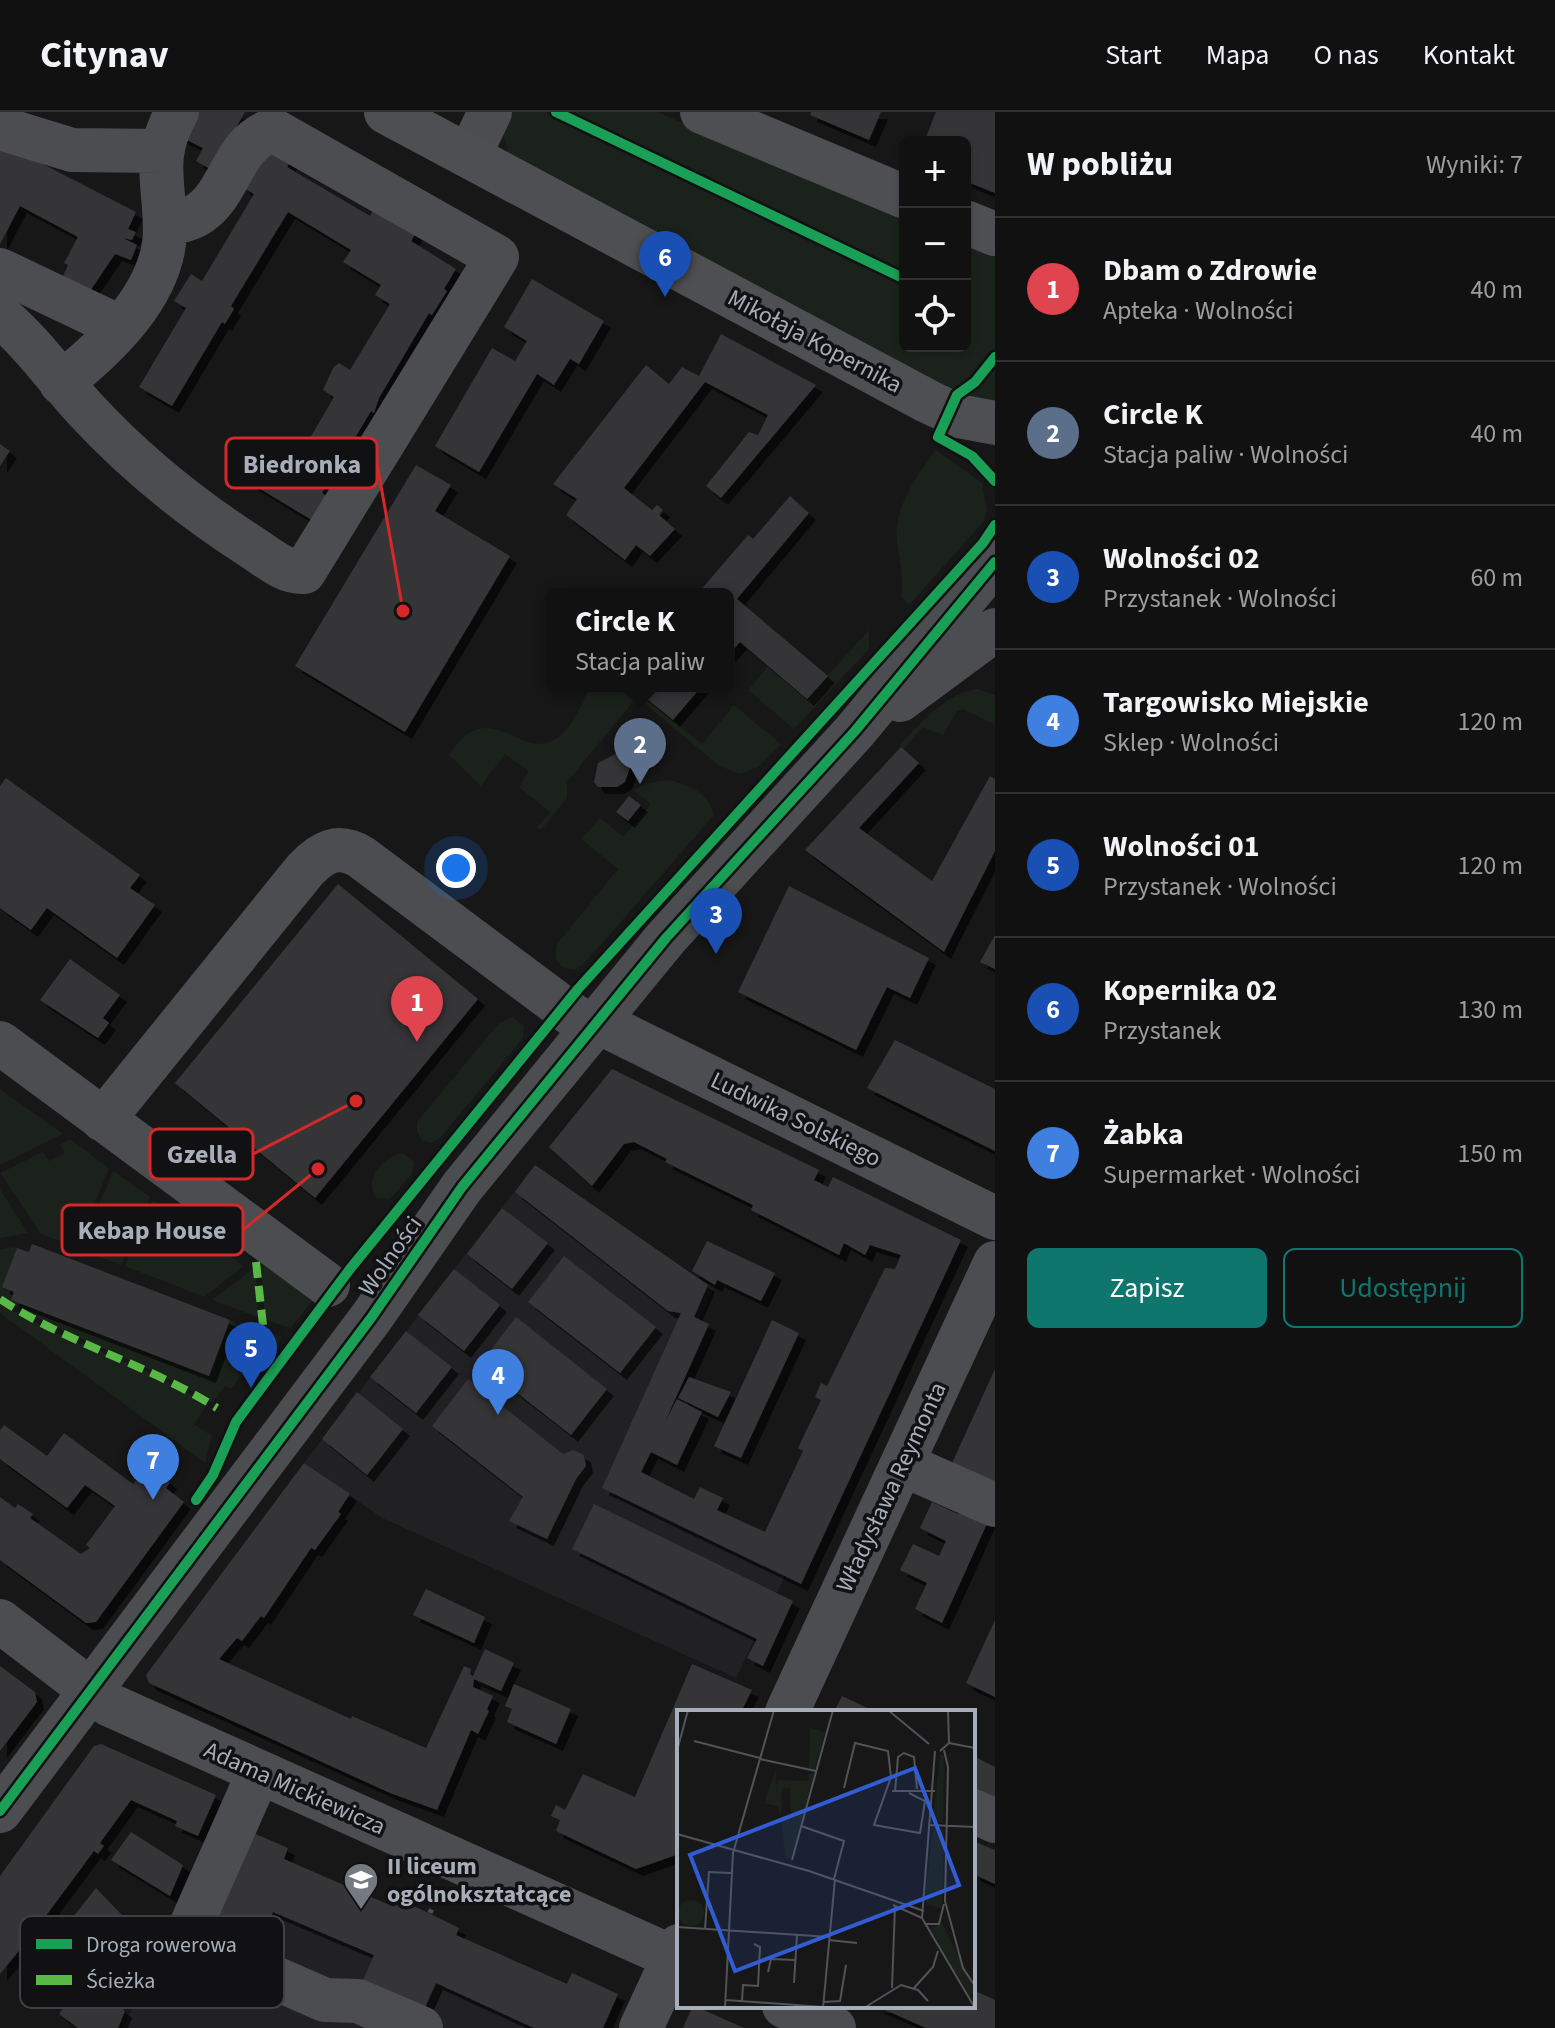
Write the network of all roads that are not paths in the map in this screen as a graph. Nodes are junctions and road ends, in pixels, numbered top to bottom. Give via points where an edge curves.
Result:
1 (386, 112) edge
2 (490, 112) edge
3 (702, 112) edge
4 (0, 128) edge
5 (168, 131) edge
6 (469, 156) junction
7 (899, 194) edge
8 (971, 224) edge
9 (165, 225) junction
10 (995, 234) edge
11 (0, 270) edge
12 (0, 316) edge
13 (120, 327) junction
14 (61, 383) junction
15 (976, 420) edge
16 (995, 450) edge
17 (995, 562) edge
18 (988, 646) edge
19 (855, 731) junction
20 (593, 1024) junction
21 (0, 1043) edge
22 (103, 1120) junction
23 (995, 1218) edge
24 (995, 1263) edge
25 (328, 1285) dead end
26 (902, 1464) junction
27 (995, 1505) edge
28 (0, 1621) edge
29 (89, 1690) junction
30 (788, 1710) edge
31 (259, 1772) junction
32 (0, 1811) edge
33 (975, 1812) edge
34 (995, 1821) edge
35 (195, 1916) edge
36 (677, 1954) edge
37 (284, 1982) edge
38 (789, 2008) edge
39 (421, 2028) edge
40 (641, 2028) edge
41 (834, 2028) edge

1 - 6 main road, Mikołaja Kopernika
2 - 6 street
3 - 7 main road
4 - 5 street via 72,150
5 - 9 street
6 - 15 main road, Mikołaja Kopernika
8 - 10 main road
9 - 13 street via 157,273
9 - 14 street via 202,212 243,151 273,130 497,257 304,572 281,566 182,497 122,447
11 - 13 street
12 - 14 street
13 - 14 street
15 - 16 main road, Mikołaja Kopernika
17 - 19 street, Wolności
18 - 19 street, Wolności
19 - 20 street, Wolności
20 - 22 street, Ludwika Solskiego via 361,857 332,850 305,870
20 - 23 street, Ludwika Solskiego
20 - 29 street, Wolności via 462,1187 371,1318
21 - 22 street
22 - 25 street
24 - 26 street, Władysława Reymonta
26 - 27 street
26 - 30 street, Władysława Reymonta
28 - 29 street, Adama Mickiewicza
29 - 31 street, Adama Mickiewicza via 110,1705
29 - 32 street, Wolności
31 - 35 street
31 - 36 street, Adama Mickiewicza
33 - 34 street
36 - 40 street
37 - 39 street via 325,2000 358,2001
38 - 41 street

